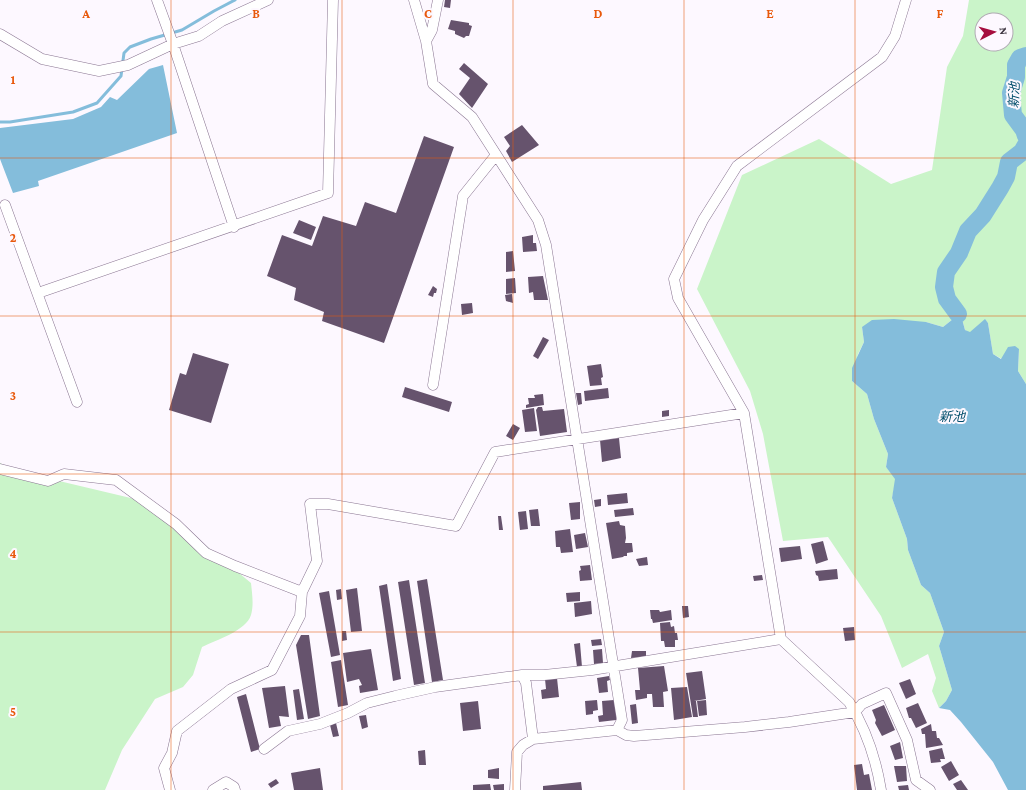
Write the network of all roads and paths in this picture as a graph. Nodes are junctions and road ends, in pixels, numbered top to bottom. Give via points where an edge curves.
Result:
1 (157, 0) edge
2 (268, 0) edge
3 (333, 0) edge
4 (414, 0) edge
5 (438, 0) edge
6 (906, 0) edge
7 (0, 34) edge
8 (426, 41) junction
9 (173, 44) junction
10 (496, 155) junction
11 (5, 205) dead end
12 (234, 226) junction
13 (38, 293) junction
14 (433, 385) dead end
15 (77, 402) dead end
16 (744, 413) junction
17 (577, 440) junction
18 (0, 469) edge
19 (302, 592) junction
20 (781, 639) junction
21 (614, 666) junction
22 (522, 675) junction
23 (855, 712) junction
24 (617, 730) junction
25 (533, 739) junction
26 (264, 749) dead end
27 (170, 790) edge
28 (213, 790) edge
29 (235, 790) edge
30 (515, 790) edge
31 (881, 790) edge
32 (930, 790) edge

1 - 9 street
2 - 9 street via 222,21 199,36
3 - 12 street via 328,193
4 - 8 street
5 - 8 street via 432,30
6 - 16 street via 895,36 882,57 737,166 703,220 674,279 678,298
7 - 9 street via 42,59 99,71 128,65
8 - 10 street via 433,84 472,117
9 - 12 street
10 - 14 street via 463,196
10 - 17 street via 538,220 546,245
11 - 13 street
12 - 13 street
13 - 15 street
16 - 17 street
16 - 20 street
17 - 19 street via 495,452 456,526 328,504 310,504 317,561
17 - 21 street
18 - 19 street via 48,481 64,474 116,480 176,524 206,553
19 - 27 street via 300,616 272,670 232,689 177,731 172,753 164,768
20 - 21 street
20 - 23 street via 850,702
21 - 22 street via 544,675
21 - 24 street via 622,720
22 - 25 street via 526,683
22 - 26 street via 371,701 320,724 288,731
23 - 24 street via 753,726 642,735 626,734
23 - 31 street via 875,758
23 - 32 street via 862,704 886,693 908,740 916,780
24 - 25 street
25 - 30 street via 517,752
28 - 29 street via 226,782

